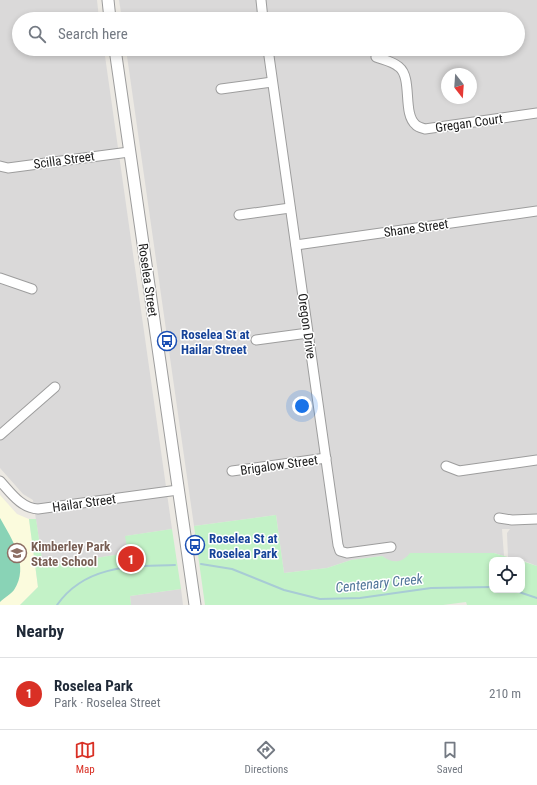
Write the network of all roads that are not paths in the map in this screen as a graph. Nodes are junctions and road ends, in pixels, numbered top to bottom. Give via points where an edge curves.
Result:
1 (108, 0) edge
2 (261, 0) edge
3 (109, 12) edge
4 (263, 12) edge
5 (116, 56) edge
6 (269, 56) edge
7 (376, 57) dead end
8 (272, 82) junction
9 (221, 89) dead end
10 (537, 113) edge
11 (129, 152) junction
12 (0, 167) edge
13 (290, 208) junction
14 (537, 211) edge
15 (239, 215) dead end
16 (296, 245) junction
17 (0, 278) edge
18 (32, 289) dead end
19 (308, 333) junction
20 (256, 340) dead end
21 (55, 387) dead end
22 (0, 435) edge
23 (326, 458) junction
24 (537, 460) edge
25 (446, 466) dead end
26 (232, 471) dead end
27 (0, 481) edge
28 (178, 490) junction
29 (499, 518) dead end
30 (537, 519) edge
31 (391, 548) dead end
32 (195, 605) edge

1 - 3 street
2 - 4 street
5 - 11 street, Roselea Street
6 - 8 street, Oregon Drive
7 - 10 street, Gregan Court via 400,67 404,76 411,118 416,125 425,129
8 - 9 street
8 - 13 street, Oregon Drive
11 - 12 street, Scilla Street
11 - 28 street, Roselea Street
13 - 15 street
13 - 16 street, Oregon Drive
14 - 16 street, Shane Street
16 - 19 street, Oregon Drive
17 - 18 street
19 - 20 street
19 - 23 street, Oregon Drive
21 - 22 street
23 - 26 street, Brigalow Street
23 - 31 street, Oregon Drive via 340,550 357,553
24 - 25 street via 460,471
27 - 28 street, Hailar Street via 21,504 32,509
28 - 32 street, Roselea Street
29 - 30 street

